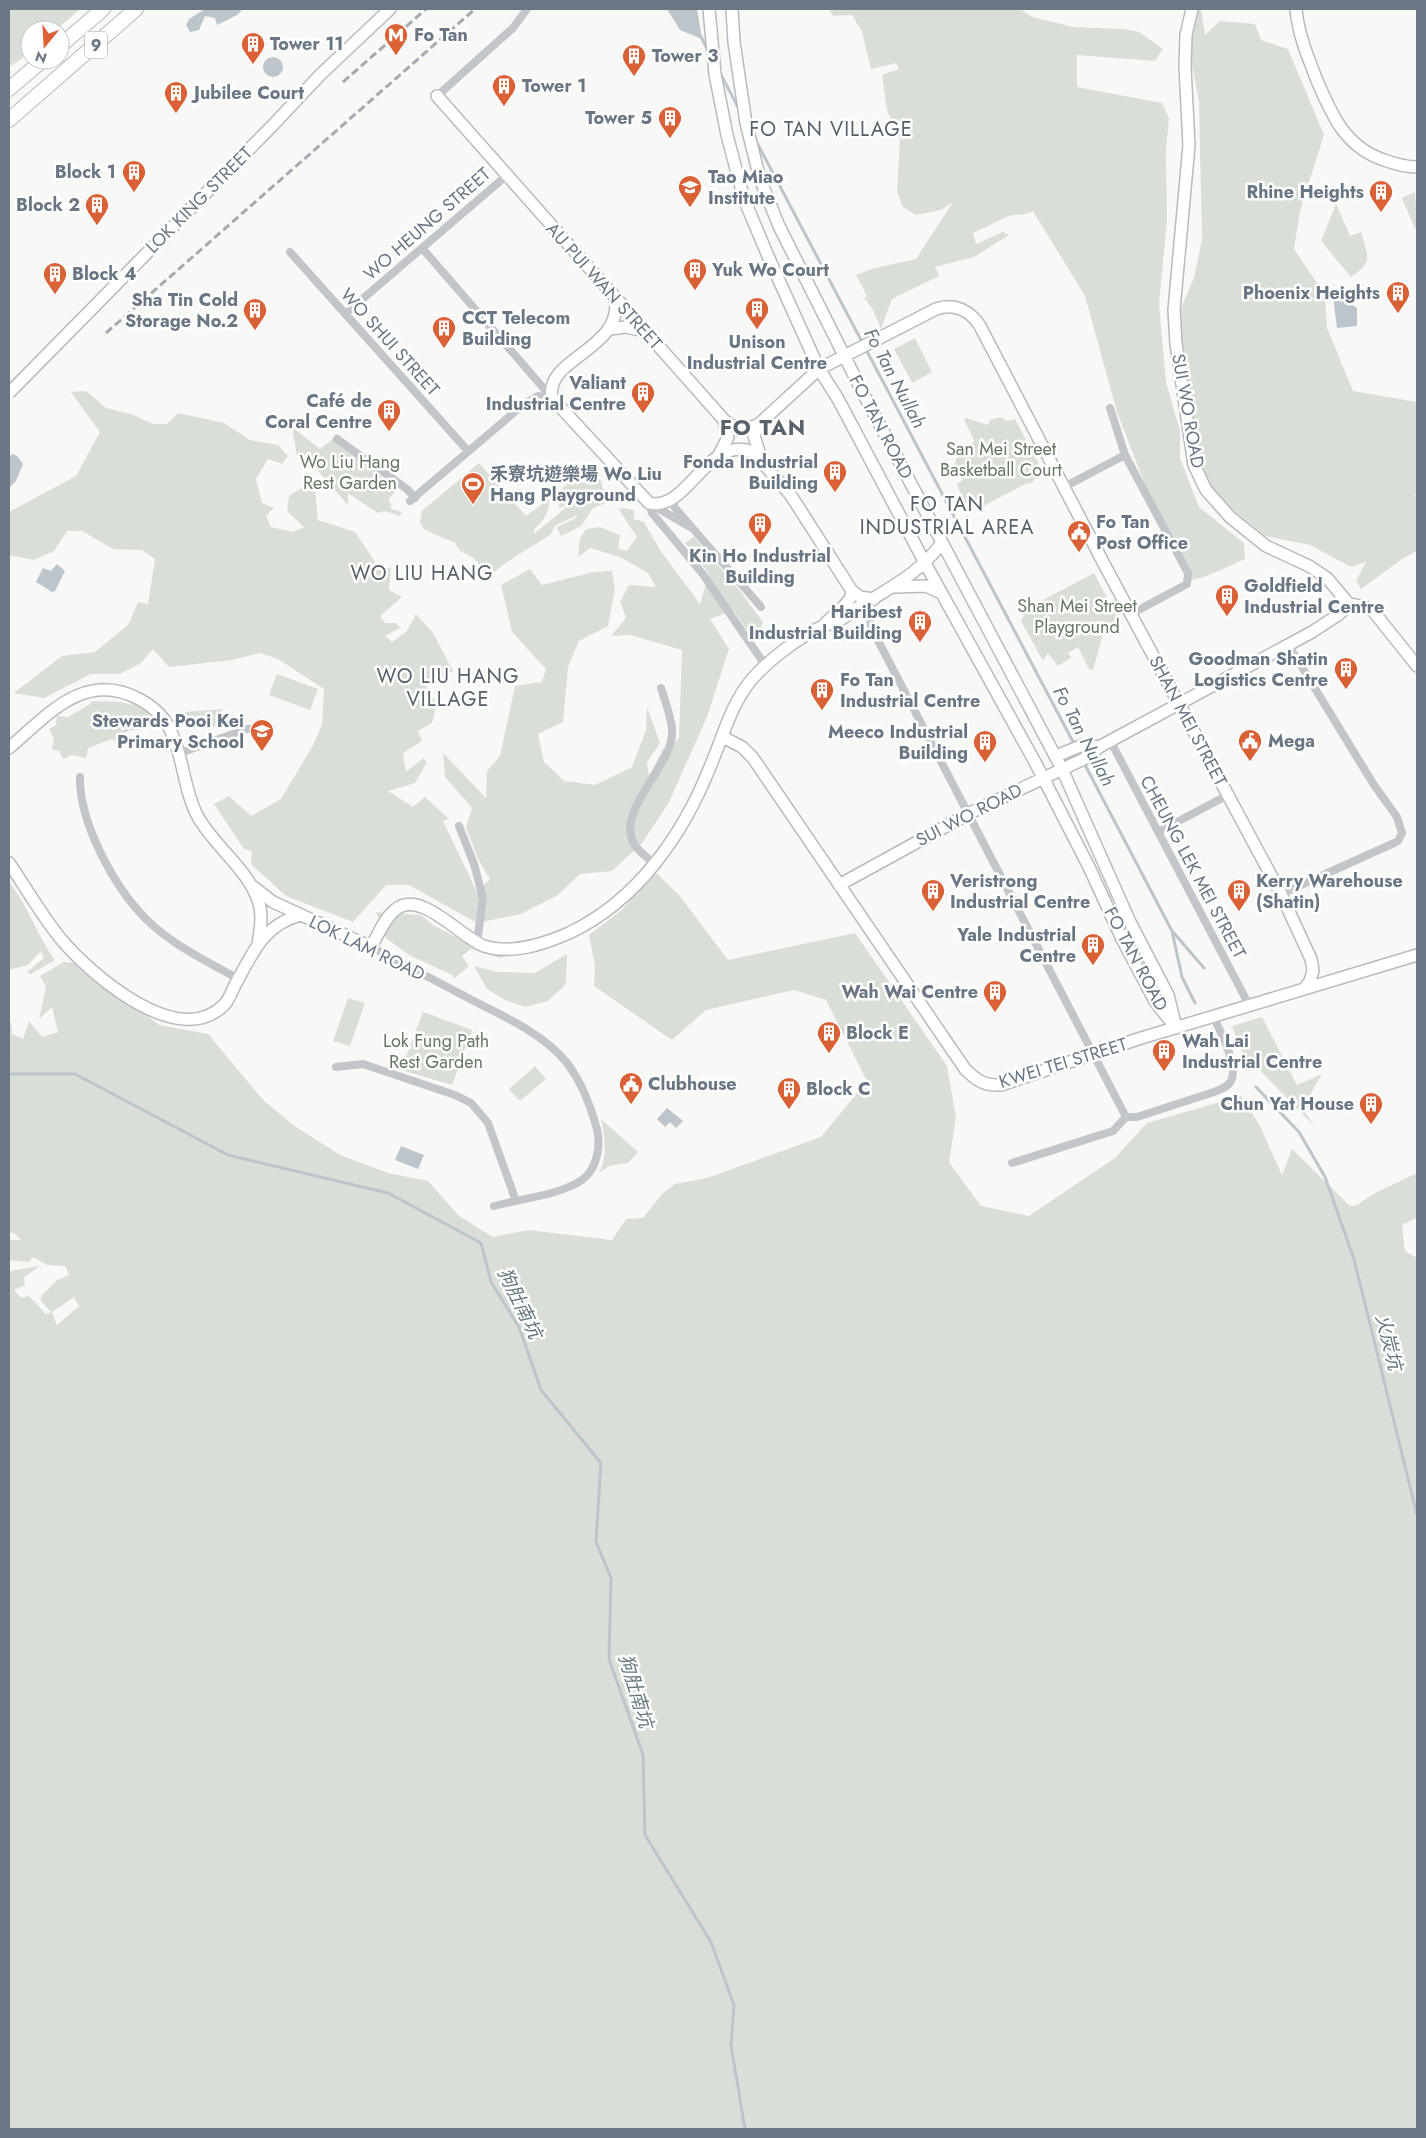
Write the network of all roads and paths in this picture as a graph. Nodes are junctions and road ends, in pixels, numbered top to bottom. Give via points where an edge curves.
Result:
1 (103, 9) edge
2 (136, 9) edge
3 (390, 9) edge
4 (527, 9) edge
5 (709, 9) edge
6 (732, 9) edge
7 (1192, 9) edge
8 (1296, 9) edge
9 (70, 37) edge
10 (32, 70) edge
11 (9, 89) edge
12 (437, 96) joint
13 (9, 120) edge
14 (1417, 167) edge
15 (506, 176) junction
16 (422, 248) junction
17 (290, 252) dead end
18 (615, 297) junction
19 (345, 314) junction
20 (610, 329) junction
21 (645, 331) junction
22 (844, 356) junction
23 (819, 368) junction
24 (9, 393) edge
25 (552, 398) junction
26 (1110, 408) dead end
27 (724, 420) junction
28 (758, 424) junction
29 (337, 439) dead end
30 (468, 451) junction
31 (1125, 456) junction
32 (718, 457) junction
33 (760, 458) junction
34 (1064, 487) junction
35 (671, 499) junction
36 (649, 503) junction
37 (693, 529) junction
38 (942, 543) junction
39 (925, 563) junction
40 (896, 587) junction
41 (852, 591) junction
42 (941, 593) junction
43 (874, 599) junction
44 (1349, 604) junction
45 (761, 607) dead end
46 (1131, 614) junction
47 (823, 626) junction
48 (1289, 646) junction
49 (765, 665) junction
50 (1417, 666) edge
51 (660, 688) dead end
52 (1180, 704) junction
53 (269, 728) dead end
54 (723, 737) junction
55 (1111, 742) junction
56 (9, 748) edge
57 (1095, 748) junction
58 (180, 753) junction
59 (1056, 756) junction
60 (1062, 769) junction
61 (80, 776) dead end
62 (1042, 778) junction
63 (1228, 795) junction
64 (970, 813) junction
65 (459, 826) dead end
66 (1158, 832) junction
67 (9, 863) edge
68 (653, 863) junction
69 (251, 885) junction
70 (839, 885) junction
71 (1281, 894) junction
72 (300, 915) junction
73 (477, 943) junction
74 (258, 944) junction
75 (372, 947) junction
76 (1417, 955) edge
77 (238, 979) junction
78 (1304, 988) junction
79 (1249, 1005) junction
80 (1213, 1016) junction
81 (1176, 1028) junction
82 (1093, 1054) junction
83 (336, 1067) dead end
84 (1126, 1117) junction
85 (1012, 1163) dead end
86 (516, 1201) junction
87 (494, 1206) dead end

1 - 9 highway, 9
2 - 13 highway, 9
3 - 24 street, LOK KING STREET, bridge via 320,75
4 - 12 street via 513,28
5 - 23 street, FO TAN ROAD via 717,91 744,199
6 - 22 street, FO TAN ROAD via 743,108 762,186
7 - 44 street, SUI WO ROAD via 1185,59 1189,145 1174,310 1194,465 1206,490 1230,517 1266,546 1327,578
8 - 14 street via 1308,58 1326,102 1347,137 1375,157
10 - 11 highway
12 - 15 street, AU PUI WAN STREET
15 - 16 street, WO HEUNG STREET
15 - 18 street, AU PUI WAN STREET
16 - 19 street, WO HEUNG STREET
16 - 25 street
17 - 19 street, WO SHUI STREET
18 - 20 street via 617,309
18 - 21 street, AU PUI WAN STREET
19 - 30 street, WO SHUI STREET
20 - 21 street via 626,327
20 - 25 street via 559,374 551,387
21 - 27 street, AU PUI WAN STREET
22 - 23 street, SHAN MEI STREET
22 - 34 street, SHAN MEI STREET via 942,307 957,308 971,314
22 - 38 street, FO TAN ROAD
23 - 28 street, SHAN MEI STREET
23 - 39 street, FO TAN ROAD
25 - 30 street via 538,396 530,400
25 - 36 street
26 - 31 street
27 - 28 street, AU PUI WAN STREET via 743,429
27 - 32 street via 728,437
28 - 33 street via 754,436
29 - 30 street via 407,489 413,500
31 - 34 street
31 - 46 street via 1188,573 1187,584
32 - 33 street via 735,448 753,452
32 - 35 street
33 - 41 street via 804,513
34 - 46 street, SHAN MEI STREET
35 - 36 street via 657,505
35 - 37 street via 674,508
36 - 37 street
36 - 49 street via 652,513 702,573
37 - 45 street
38 - 39 street
38 - 59 street, FO TAN ROAD
39 - 40 street
39 - 42 street, FO TAN ROAD
40 - 42 street via 926,586
40 - 43 street
41 - 43 street via 860,597
41 - 47 street via 850,600
42 - 62 street, FO TAN ROAD
43 - 47 street via 836,622
43 - 64 street via 869,609 871,626
44 - 48 street, SUI WO ROAD via 1330,621
44 - 50 street via 1373,611
46 - 52 street, SHAN MEI STREET
47 - 49 street
48 - 52 street, SUI WO ROAD
48 - 71 street via 1397,817 1402,833 1398,841
49 - 54 street via 741,693
51 - 68 street via 673,730 668,753 641,798 631,828 634,844
52 - 55 street, SUI WO ROAD
52 - 63 street, SHAN MEI STREET
53 - 58 street via 247,729
54 - 68 street via 691,812
54 - 70 street, KWEI TEI STREET via 753,758
55 - 57 street, SUI WO ROAD
55 - 66 street, CHEUNG LEK MEI STREET
56 - 58 street via 61,704 97,688 129,694 150,705 172,732
57 - 59 street, SUI WO ROAD via 1083,745
57 - 60 street, SUI WO ROAD
58 - 69 street via 188,796 196,813 208,835
59 - 60 street, FO TAN ROAD
60 - 62 street, SUI WO ROAD
60 - 81 street, FO TAN ROAD via 1130,922 1168,995
61 - 77 street via 83,807 120,886 146,919 175,942
62 - 64 street, SUI WO ROAD
62 - 81 street, FO TAN ROAD via 1156,1003
63 - 66 street
63 - 71 street, SHAN MEI STREET
64 - 70 street, SUI WO ROAD
64 - 82 street
65 - 73 street via 483,898
66 - 79 street, CHEUNG LEK MEI STREET
67 - 77 street, LOK LAM ROAD via 61,939 89,969 136,1002 174,1018 194,1019 225,1004
68 - 73 street via 617,903 563,935 516,949
69 - 72 street via 273,902
69 - 74 street via 260,904
70 - 82 street, KWEI TEI STREET via 976,1080 989,1086 1001,1085
71 - 78 street, SHAN MEI STREET via 1311,958 1313,970
72 - 74 street, LOK LAM ROAD via 271,928
72 - 75 street, LOK LAM ROAD
73 - 75 street via 427,908 412,903 394,910
74 - 77 street, LOK LAM ROAD
75 - 86 street, LOK LAM ROAD via 533,1033 566,1062 580,1083 598,1132 599,1145 591,1169 583,1180 565,1189
76 - 78 street, KWEI TEI STREET
78 - 79 street, KWEI TEI STREET
79 - 80 street, KWEI TEI STREET
80 - 81 street, KWEI TEI STREET
80 - 84 street via 1232,1062 1233,1074 1226,1087 1137,1117
81 - 82 street, KWEI TEI STREET
82 - 84 street
83 - 86 street via 363,1064 471,1103 488,1123
84 - 85 street via 1113,1131
86 - 87 street, LOK LAM ROAD

